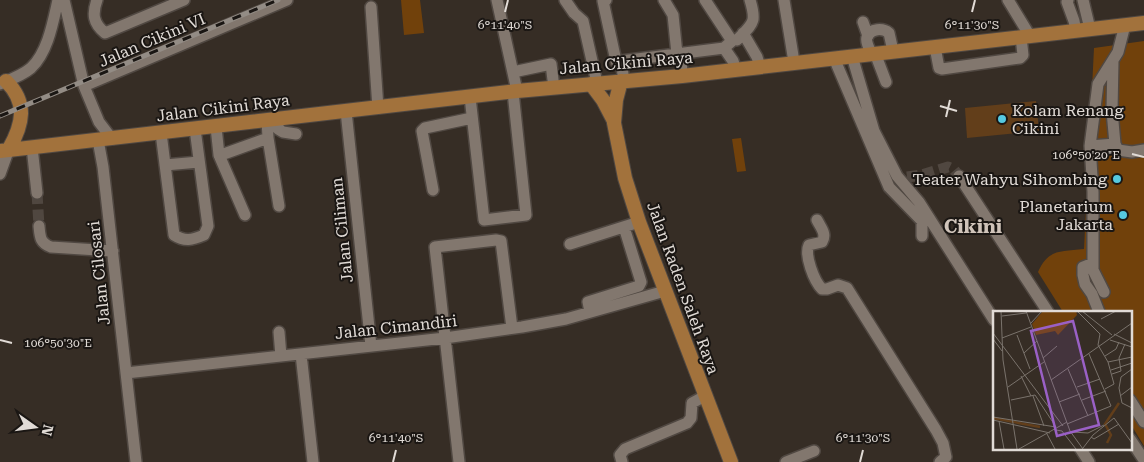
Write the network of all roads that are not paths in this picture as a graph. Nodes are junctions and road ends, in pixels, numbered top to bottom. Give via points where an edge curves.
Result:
1 (58, 0) edge
2 (64, 0) edge
3 (97, 0) edge
4 (184, 0) edge
5 (287, 0) edge
6 (496, 0) edge
7 (565, 0) edge
8 (606, 0) edge
9 (664, 0) edge
10 (704, 0) edge
11 (750, 0) edge
12 (784, 0) edge
13 (1008, 0) edge
14 (1068, 0) edge
15 (1083, 0) edge
16 (371, 6) dead end
17 (882, 17) dead end
18 (863, 22) dead end
19 (1144, 23) edge
20 (1125, 25) junction
21 (1083, 30) junction
22 (886, 31) junction
23 (868, 36) junction
24 (1026, 36) junction
25 (935, 47) junction
26 (724, 48) junction
27 (893, 51) junction
28 (679, 54) junction
29 (873, 54) junction
30 (852, 56) junction
31 (834, 58) junction
32 (1113, 58) junction
33 (621, 61) junction
34 (794, 62) junction
35 (760, 67) junction
36 (736, 70) junction
37 (513, 72) junction
38 (682, 76) junction
39 (622, 81) junction
40 (3, 82) edge
41 (886, 82) dead end
42 (594, 83) junction
43 (84, 86) junction
44 (554, 88) junction
45 (515, 91) junction
46 (470, 97) junction
47 (378, 108) junction
48 (346, 111) junction
49 (472, 118) junction
50 (272, 120) junction
51 (614, 123) junction
52 (216, 127) junction
53 (195, 129) junction
54 (161, 133) junction
55 (296, 134) dead end
56 (268, 138) junction
57 (105, 139) junction
58 (1115, 144) junction
59 (32, 146) junction
60 (1090, 146) junction
61 (4, 150) edge
62 (1144, 150) edge
63 (219, 155) junction
64 (199, 162) junction
65 (165, 165) junction
66 (0, 174) edge
67 (959, 176) tunnel mouth
68 (433, 190) dead end
69 (37, 193) tunnel mouth
70 (279, 206) dead end
71 (245, 215) dead end
72 (817, 220) dead end
73 (639, 222) junction
74 (39, 226) tunnel mouth
75 (624, 227) junction
76 (922, 236) dead end
77 (570, 244) dead end
78 (113, 251) junction
79 (650, 252) junction
80 (634, 258) junction
81 (1093, 263) junction
82 (665, 291) junction
83 (1104, 292) dead end
84 (1047, 311) edge
85 (1099, 311) edge
86 (590, 312) junction
87 (993, 318) edge
88 (512, 328) junction
89 (280, 332) dead end
90 (444, 338) junction
91 (371, 346) junction
92 (301, 354) junction
93 (282, 356) junction
94 (126, 373) junction
95 (705, 396) junction
96 (1132, 403) edge
97 (1144, 422) edge
98 (1132, 442) edge
99 (1076, 450) edge
100 (1081, 450) edge
101 (814, 451) dead end
102 (944, 460) edge
103 (1144, 460) edge
104 (136, 462) edge
105 (313, 462) edge
106 (459, 462) edge
107 (622, 462) edge
108 (731, 462) edge
109 (786, 462) edge
110 (1084, 462) edge
111 (1089, 462) edge

1 - 40 street via 36,62 30,69
2 - 43 street
3 - 4 street via 93,11 98,26 105,33
5 - 43 street, Jalan Cikini VI
6 - 37 street
7 - 42 street via 583,20
8 - 33 street via 603,0 616,61
9 - 28 street via 673,15
10 - 26 street via 732,42
11 - 35 street via 753,22 740,36 757,57
12 - 34 street
13 - 24 street
14 - 21 street
15 - 21 street
16 - 47 street
17 - 22 street
18 - 23 street
19 - 20 main road, Jalan Cikini Raya
20 - 21 main road, Jalan Cikini Raya
20 - 32 street via 1118,52
21 - 24 main road, Jalan Cikini Raya
22 - 23 street via 878,29
22 - 27 street
23 - 29 street via 866,40
24 - 25 main road, Jalan Cikini Raya
24 - 25 street via 1020,58 942,69 939,68
25 - 27 main road, Jalan Cikini Raya
26 - 28 street
26 - 36 street
27 - 29 main road, Jalan Cikini Raya
28 - 33 street
28 - 38 street
29 - 30 main road, Jalan Cikini Raya
29 - 41 street
30 - 31 main road, Jalan Cikini Raya
30 - 87 street via 874,131
31 - 34 main road, Jalan Cikini Raya
31 - 76 street via 889,187 922,221
32 - 58 street
32 - 60 street via 1098,84
33 - 39 street
34 - 35 main road, Jalan Cikini Raya
35 - 36 main road, Jalan Cikini Raya
36 - 38 main road, Jalan Cikini Raya
37 - 44 street via 551,64
37 - 45 street
38 - 39 main road, Jalan Cikini Raya
39 - 42 main road, Jalan Cikini Raya
39 - 51 main road, Jalan Raden Saleh Raya
40 - 61 main road via 15,91 21,105 17,135
42 - 44 main road, Jalan Cikini Raya
42 - 51 main road, Jalan Raden Saleh Raya
43 - 57 street
44 - 45 main road, Jalan Cikini Raya
45 - 46 main road, Jalan Cikini Raya
45 - 49 street via 526,215 484,220
46 - 47 main road, Jalan Cikini Raya
46 - 49 street
47 - 48 main road, Jalan Cikini Raya
48 - 50 main road, Jalan Cikini Raya
48 - 91 street, Jalan Ciliman
49 - 68 street via 422,131
50 - 52 main road, Jalan Cikini Raya
50 - 55 street via 283,132
50 - 56 street
51 - 73 main road, Jalan Raden Saleh Raya via 625,178
52 - 53 main road, Jalan Cikini Raya
52 - 63 street
53 - 54 main road, Jalan Cikini Raya
53 - 64 street
54 - 57 main road, Jalan Cikini Raya
54 - 65 street
56 - 63 street
56 - 70 street
57 - 59 main road, Jalan Cikini Raya
57 - 78 street, Jalan Cilosari via 103,168
58 - 60 street
58 - 62 street via 1118,150
59 - 61 main road, Jalan Cikini Raya
59 - 69 street
60 - 81 street
61 - 66 street
63 - 71 street
64 - 65 street
64 - 65 street via 208,226 204,235 194,239 182,240 174,235
67 - 84 street
72 - 102 street via 825,234 822,242 808,248 814,278 822,289 838,285 847,288 936,430 943,444
73 - 75 street
73 - 79 main road, Jalan Raden Saleh Raya
74 - 78 street via 40,238 51,247
75 - 77 street
75 - 80 street
78 - 94 street, Jalan Cilosari
79 - 80 street
79 - 82 main road, Jalan Raden Saleh Raya
80 - 86 street via 641,280 639,286 588,302
81 - 83 street
81 - 85 street via 1083,267 1083,275
82 - 86 street, Jalan Cimandiri
82 - 95 main road, Jalan Raden Saleh Raya
86 - 88 street, Jalan Cimandiri
88 - 90 street, Jalan Cimandiri
88 - 90 street via 501,241 435,247
89 - 93 street
90 - 91 street, Jalan Cimandiri
90 - 106 street
91 - 92 street, Jalan Cimandiri
92 - 93 street, Jalan Cimandiri
92 - 105 street
93 - 94 street, Jalan Cimandiri
94 - 104 street, Jalan Cilosari
95 - 107 street via 692,403 691,418 687,423 625,449 620,455
95 - 108 main road, Jalan Raden Saleh Raya
96 - 97 street
98 - 103 street
99 - 110 street
100 - 111 street
101 - 109 street

